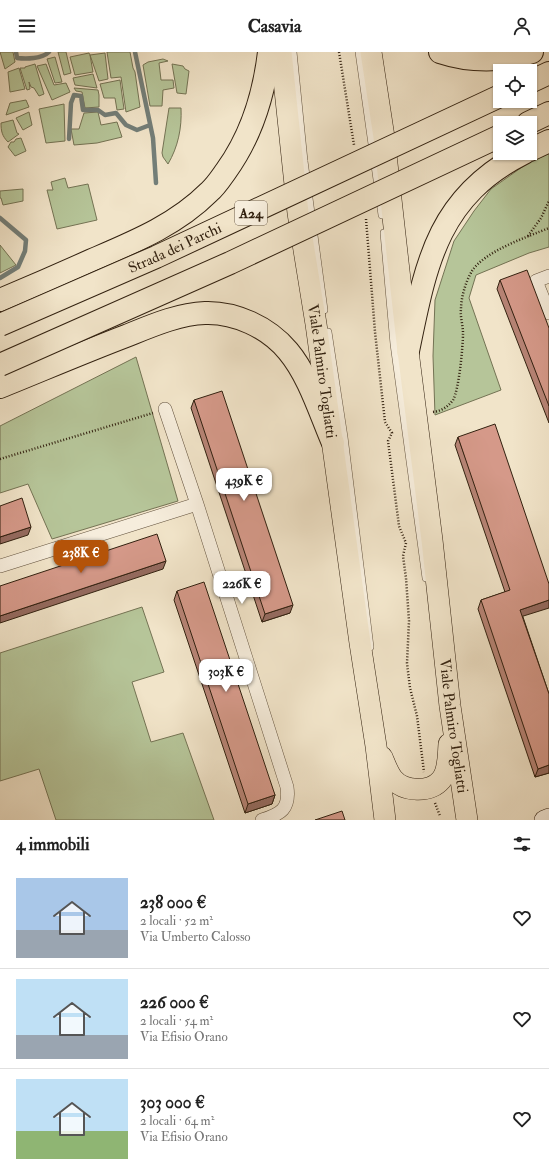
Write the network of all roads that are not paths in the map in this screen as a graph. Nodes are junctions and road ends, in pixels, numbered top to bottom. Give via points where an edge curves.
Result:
1 (269, 52) edge
2 (281, 52) edge
3 (294, 52) edge
4 (359, 52) edge
5 (371, 52) edge
6 (440, 52) edge
7 (532, 52) edge
8 (549, 73) edge
9 (537, 79) edge
10 (493, 99) edge
11 (549, 113) edge
12 (537, 119) edge
13 (493, 139) edge
14 (549, 141) edge
15 (537, 147) edge
16 (511, 160) edge
17 (549, 276) edge
18 (0, 300) edge
19 (547, 300) edge
20 (549, 313) edge
21 (0, 325) edge
22 (408, 351) junction
23 (0, 365) edge
24 (0, 387) edge
25 (165, 409) road end
26 (332, 443) junction
27 (197, 504) junction
28 (0, 566) edge
29 (428, 585) dead end
30 (430, 596) dead end
31 (442, 632) junction
32 (368, 690) junction
33 (450, 706) junction
34 (376, 746) junction
35 (549, 818) edge
36 (262, 820) edge
37 (385, 820) edge
38 (467, 820) edge
39 (544, 820) edge

1 - 18 highway via 260,102 249,132 231,164 210,191 177,219 157,230
2 - 26 main road, Viale Palmiro Togliatti via 298,213
3 - 32 lane, Viale Palmiro Togliatti via 304,161 370,635
4 - 29 lane via 383,223 394,344
5 - 22 main road, Viale Palmiro Togliatti via 384,137
6 - 7 highway via 484,59 507,58
8 - 9 highway
10 - 21 highway, Strada dei Parchi / A24, bridge via 156,257
11 - 12 highway
13 - 23 highway, A24, bridge via 230,263
14 - 15 highway
16 - 22 highway via 479,183 447,221 427,267
17 - 19 street via 536,281
19 - 20 street
22 - 31 main road, Viale Palmiro Togliatti
24 - 26 highway via 162,322 198,313 227,315 256,326 288,350 301,370
25 - 27 street
26 - 32 main road, Viale Palmiro Togliatti
27 - 28 street
27 - 36 street via 286,784 284,809
30 - 31 lane, Viale Palmiro Togliatti
31 - 33 main road, Viale Palmiro Togliatti
32 - 34 main road, Viale Palmiro Togliatti
33 - 34 main road via 446,769 441,780 429,788 410,788 397,783
33 - 38 main road, Viale Palmiro Togliatti
34 - 37 main road, Viale Palmiro Togliatti
35 - 39 street

